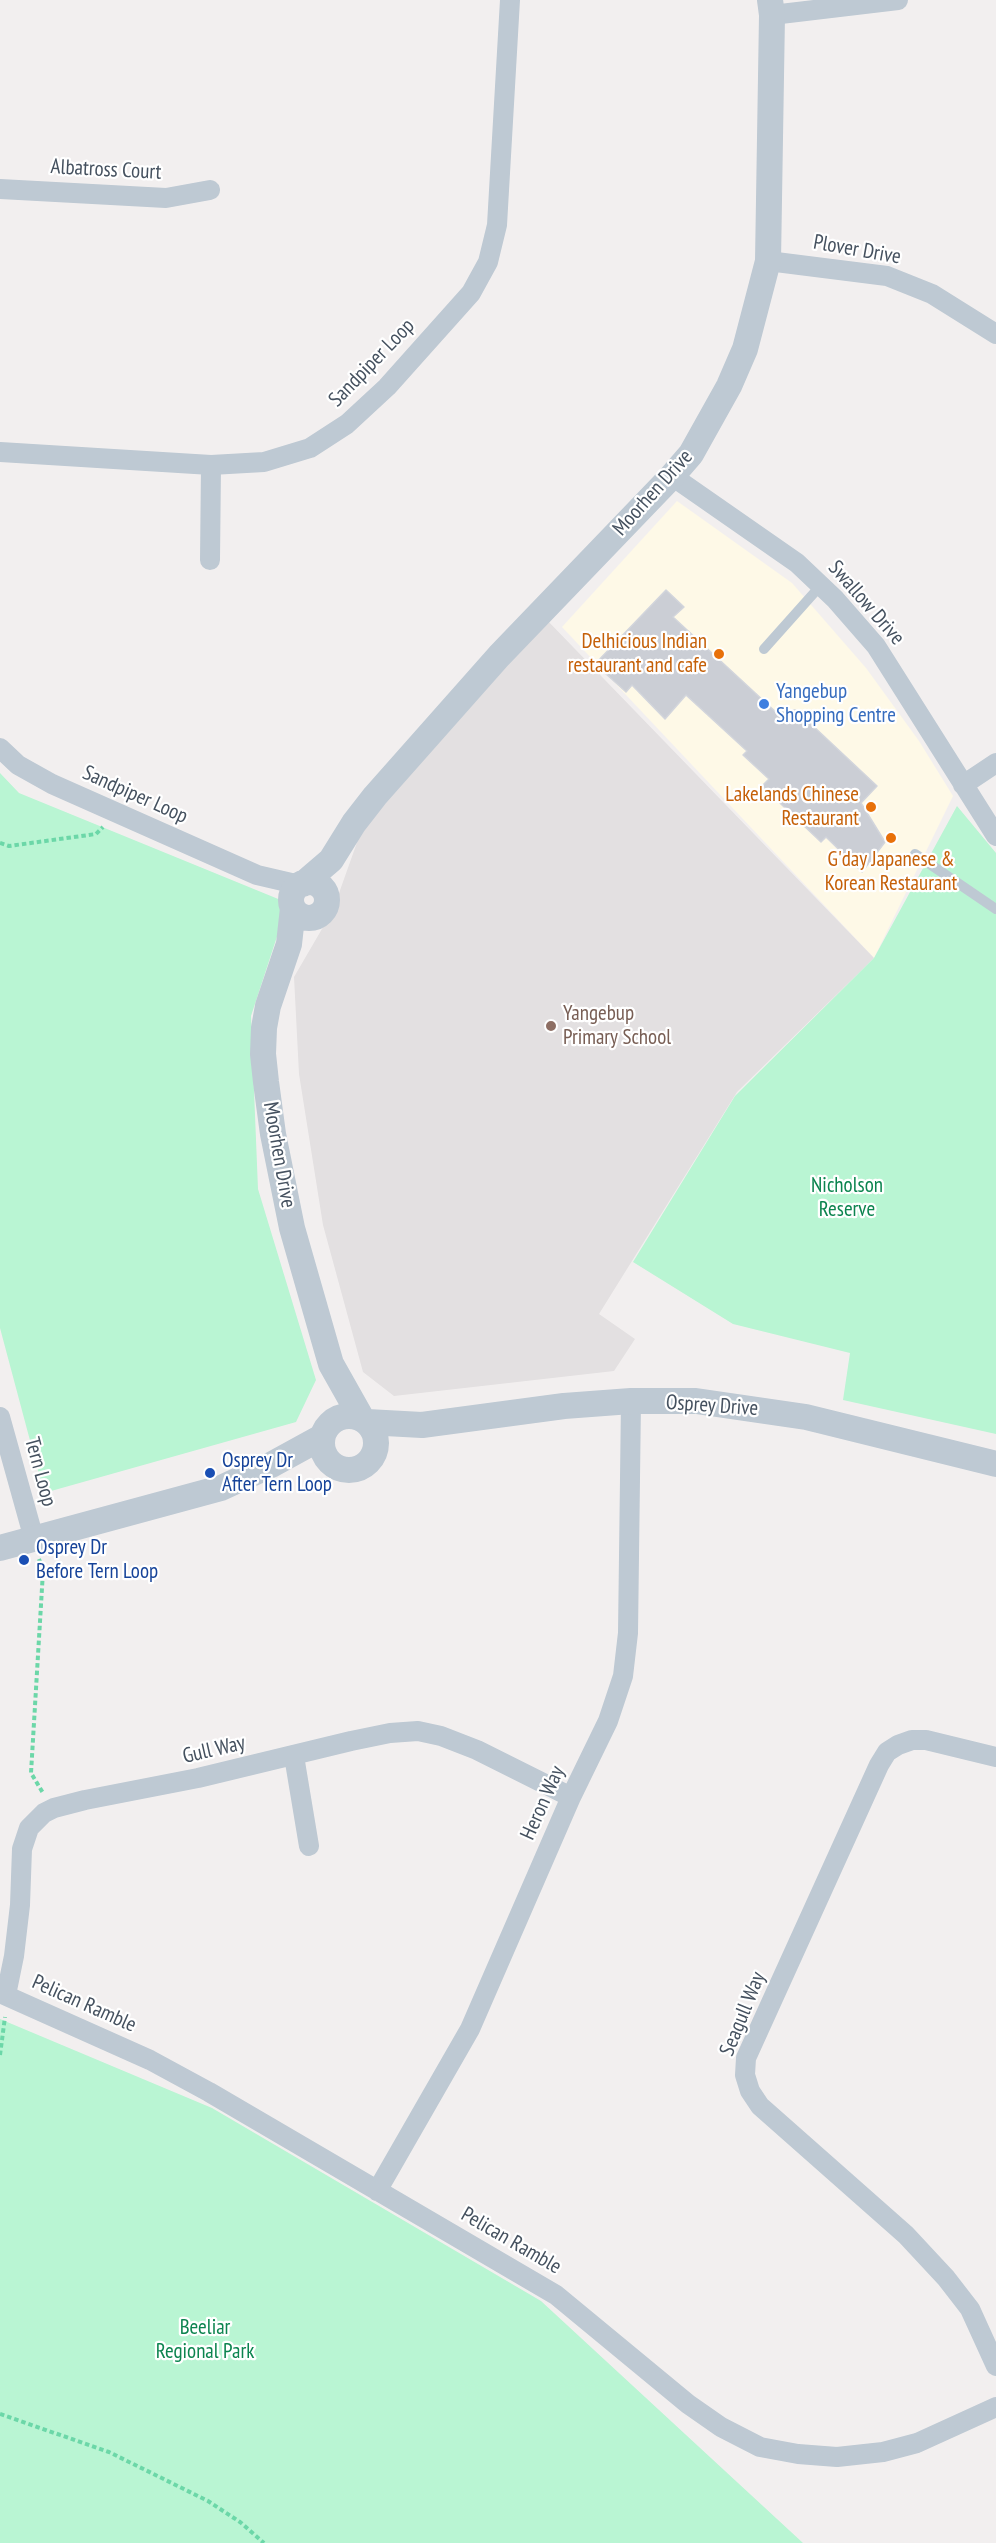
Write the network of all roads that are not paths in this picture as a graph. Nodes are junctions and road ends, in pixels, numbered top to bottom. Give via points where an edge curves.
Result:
1 (510, 0) edge
2 (898, 0) edge
3 (771, 8) edge
4 (0, 189) edge
5 (210, 190) dead end
6 (768, 261) junction
7 (996, 334) edge
8 (0, 452) edge
9 (210, 465) junction
10 (672, 476) junction
11 (210, 560) dead end
12 (822, 584) junction
13 (764, 649) dead end
14 (0, 748) edge
15 (996, 763) edge
16 (963, 785) junction
17 (996, 836) edge
18 (915, 854) dead end
19 (304, 898) junction
20 (996, 909) edge
21 (331, 1364) junction
22 (631, 1401) junction
23 (0, 1417) edge
24 (365, 1421) junction
25 (422, 1425) junction
26 (325, 1431) junction
27 (375, 1454) junction
28 (996, 1464) edge
29 (271, 1465) junction
30 (334, 1467) junction
31 (34, 1539) junction
32 (0, 1548) edge
33 (294, 1756) junction
34 (996, 1757) edge
35 (571, 1797) junction
36 (309, 1846) dead end
37 (3, 1994) edge
38 (377, 2191) junction
39 (996, 2366) edge
40 (996, 2407) edge

1 - 9 street, Sandpiper Loop via 497,225 488,262 471,293 387,387 331,436 264,462
2 - 3 street
3 - 6 street, Moorhen Drive
4 - 5 street, Albatross Court via 166,198
6 - 7 street, Plover Drive via 887,276 932,294
6 - 10 street, Moorhen Drive via 745,349 729,386 691,454
8 - 9 street, Sandpiper Loop
9 - 11 street
10 - 12 street, Swallow Drive
10 - 19 street, Moorhen Drive via 499,656 401,765 354,823
12 - 13 lane
12 - 16 street, Swallow Drive via 876,646
14 - 19 street, Sandpiper Loop via 18,765 52,784
15 - 16 street
16 - 17 street, Swallow Drive
18 - 20 lane
19 - 21 street, Moorhen Drive via 268,1006 262,1054 292,1228
21 - 24 street, Moorhen Drive
21 - 26 street, Moorhen Drive
22 - 25 street, Osprey Drive
22 - 28 street, Osprey Drive via 696,1401 806,1417
22 - 35 street, Heron Way via 628,1633 623,1676 608,1722
23 - 31 street, Tern Loop
24 - 25 street, Osprey Drive
24 - 26 street via 344,1416
24 - 27 street via 376,1437
25 - 27 street, Osprey Drive
26 - 29 street
26 - 30 street via 323,1454
27 - 30 street via 357,1470
29 - 30 street
29 - 31 street via 221,1488
31 - 32 street
33 - 35 street, Gull Way via 390,1732 418,1731 477,1750
33 - 36 street
33 - 37 street, Gull Way via 44,1813 29,1828 22,1849 14,1956
34 - 39 street, Seagull Way via 926,1740 912,1740 887,1752 746,2058 745,2075 760,2106 906,2235 946,2278 970,2309
35 - 38 street, Heron Way via 470,2029
37 - 38 street, Pelican Ramble via 150,2060
38 - 40 street, Pelican Ramble via 556,2295 688,2404 721,2427 760,2446 837,2457 883,2452 917,2443

